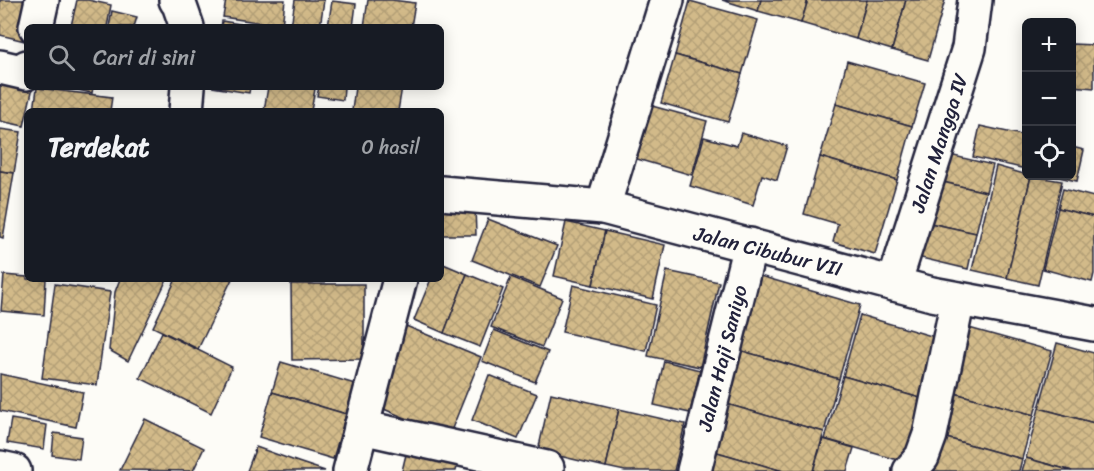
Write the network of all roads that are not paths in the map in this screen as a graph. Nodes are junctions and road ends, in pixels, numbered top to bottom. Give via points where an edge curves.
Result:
1 (42, 0) edge
2 (176, 0) edge
3 (667, 0) edge
4 (975, 0) edge
5 (37, 24) edge
6 (186, 24) edge
7 (0, 67) edge
8 (24, 73) edge
9 (188, 90) edge
10 (186, 108) edge
11 (444, 193) edge
12 (603, 207) junction
13 (750, 245) junction
14 (399, 282) edge
15 (894, 284) junction
16 (958, 299) junction
17 (1094, 324) edge
18 (361, 426) junction
19 (0, 468) edge
20 (547, 468) dead end
21 (14, 471) edge
22 (350, 471) edge
23 (694, 471) edge
24 (910, 471) edge

1 - 5 street
2 - 6 street
3 - 12 street
4 - 15 street, Jalan Mangga IV via 969,48
7 - 8 street
9 - 10 street
11 - 12 street, Jalan Cibubur VII
12 - 13 street, Jalan Cibubur VII
13 - 15 street, Jalan Cibubur VII
13 - 23 street, Jalan Haji Saniyo
14 - 18 street
15 - 16 street, Jalan Cibubur VII
16 - 17 street, Jalan Cibubur VII
16 - 24 street via 930,435 922,457
18 - 20 street
18 - 22 street
19 - 21 street

